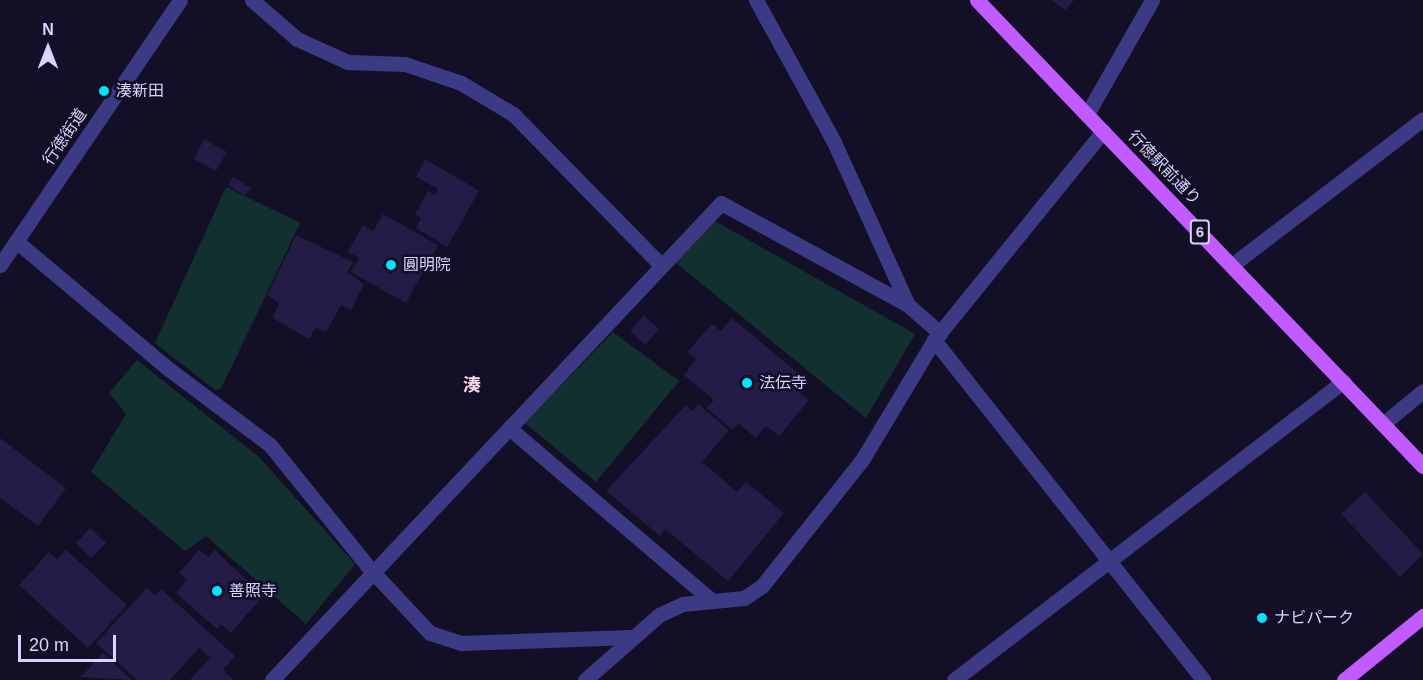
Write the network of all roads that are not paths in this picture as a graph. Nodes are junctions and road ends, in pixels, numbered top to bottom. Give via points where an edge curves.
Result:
1 (180, 0) edge
2 (252, 0) edge
3 (756, 0) edge
4 (977, 0) edge
5 (1152, 0) edge
6 (1087, 114) junction
7 (1423, 119) edge
8 (1104, 131) junction
9 (16, 241) junction
10 (0, 265) edge
11 (661, 265) junction
12 (1232, 265) junction
13 (908, 305) junction
14 (937, 336) junction
15 (1343, 381) junction
16 (1423, 391) edge
17 (1384, 423) junction
18 (509, 428) junction
19 (1423, 466) edge
20 (1111, 560) junction
21 (371, 570) junction
22 (711, 600) junction
23 (1423, 616) edge
24 (631, 637) junction
25 (272, 680) edge
26 (585, 680) edge
27 (954, 680) edge
28 (1203, 680) edge
29 (1344, 680) edge

1 - 9 street, 行徳街道
2 - 11 street via 297,39 348,62 405,64 461,82 513,114
3 - 13 street via 834,142
4 - 6 main road, 行徳駅前通り / 6
5 - 6 street
6 - 8 main road, 行徳駅前通り / 6
7 - 12 street
8 - 12 main road, 行徳駅前通り / 6
8 - 14 street
9 - 10 street, 行徳街道
9 - 21 street via 166,367 270,445
11 - 13 street via 721,203
11 - 18 street
12 - 15 main road, 行徳駅前通り / 6
13 - 14 street
14 - 20 street
14 - 22 street via 862,460 762,586 744,598
15 - 17 main road, 行徳駅前通り / 6
15 - 20 street
16 - 17 street
17 - 19 main road, 行徳駅前通り / 6
18 - 21 street
18 - 22 street
20 - 27 street
20 - 28 street
21 - 24 street via 430,633 445,641
21 - 25 street
22 - 24 street via 683,604
23 - 29 main road
24 - 26 street

